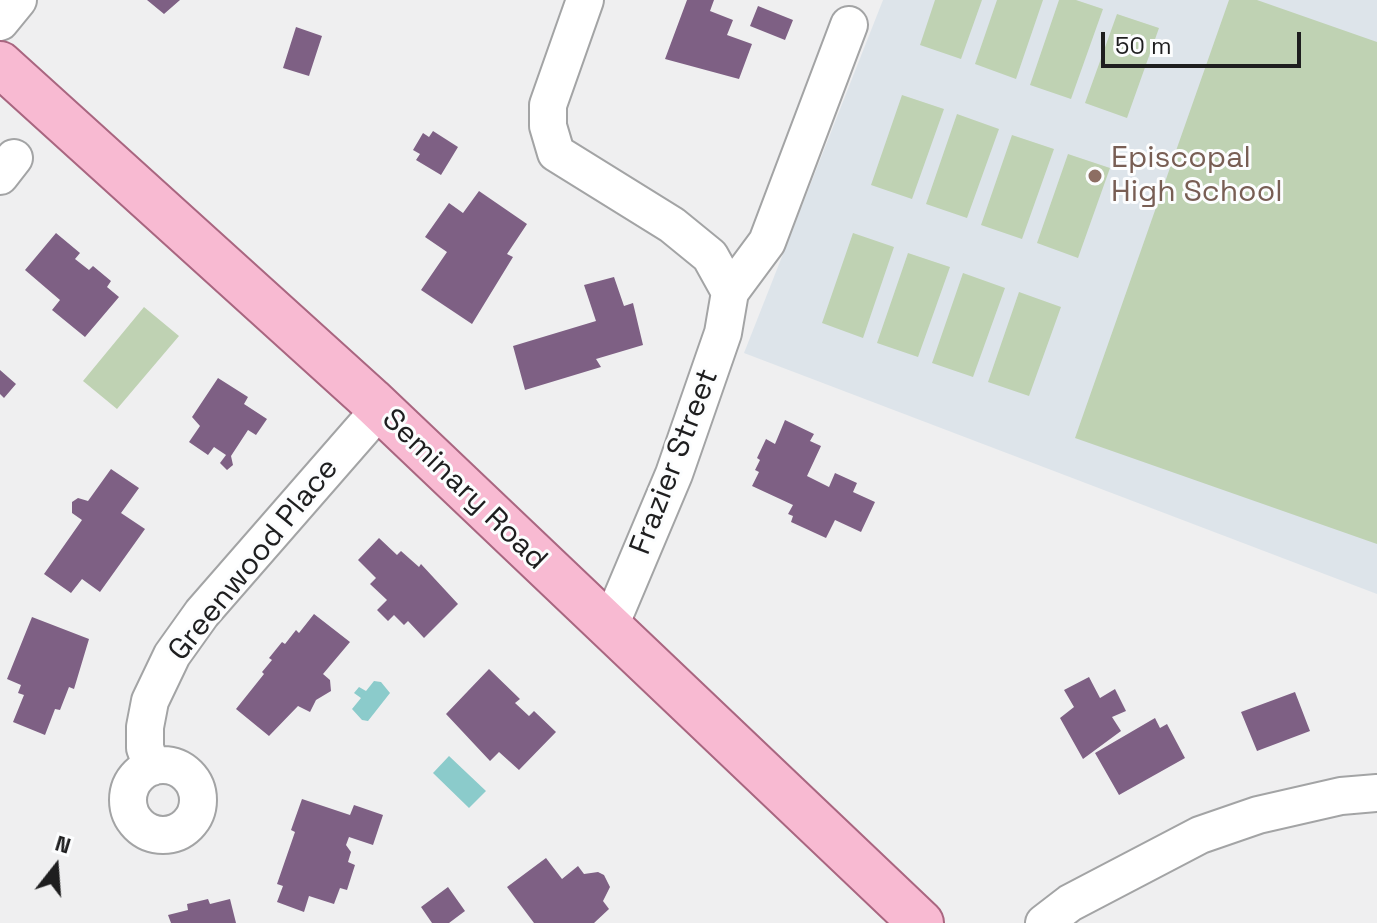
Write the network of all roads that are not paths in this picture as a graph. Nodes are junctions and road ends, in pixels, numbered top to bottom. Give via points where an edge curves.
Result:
1 (18, 0) edge
2 (585, 0) edge
3 (0, 22) edge
4 (849, 25) dead end
5 (0, 64) edge
6 (730, 292) junction
7 (380, 409) junction
8 (609, 628) junction
9 (152, 767) dead end
10 (1377, 793) edge
11 (921, 923) edge
12 (1044, 923) edge

1 - 3 street
2 - 6 street via 548,105 556,153 682,233 710,256
4 - 6 street via 767,242
5 - 7 main road, Seminary Road
6 - 8 street, Frazier Street via 723,333 684,447
7 - 8 main road, Seminary Road
7 - 9 street, Greenwood Place via 202,613 172,655 150,701 145,727
8 - 11 main road, Seminary Road
10 - 12 street via 1258,815 1200,835 1070,903

